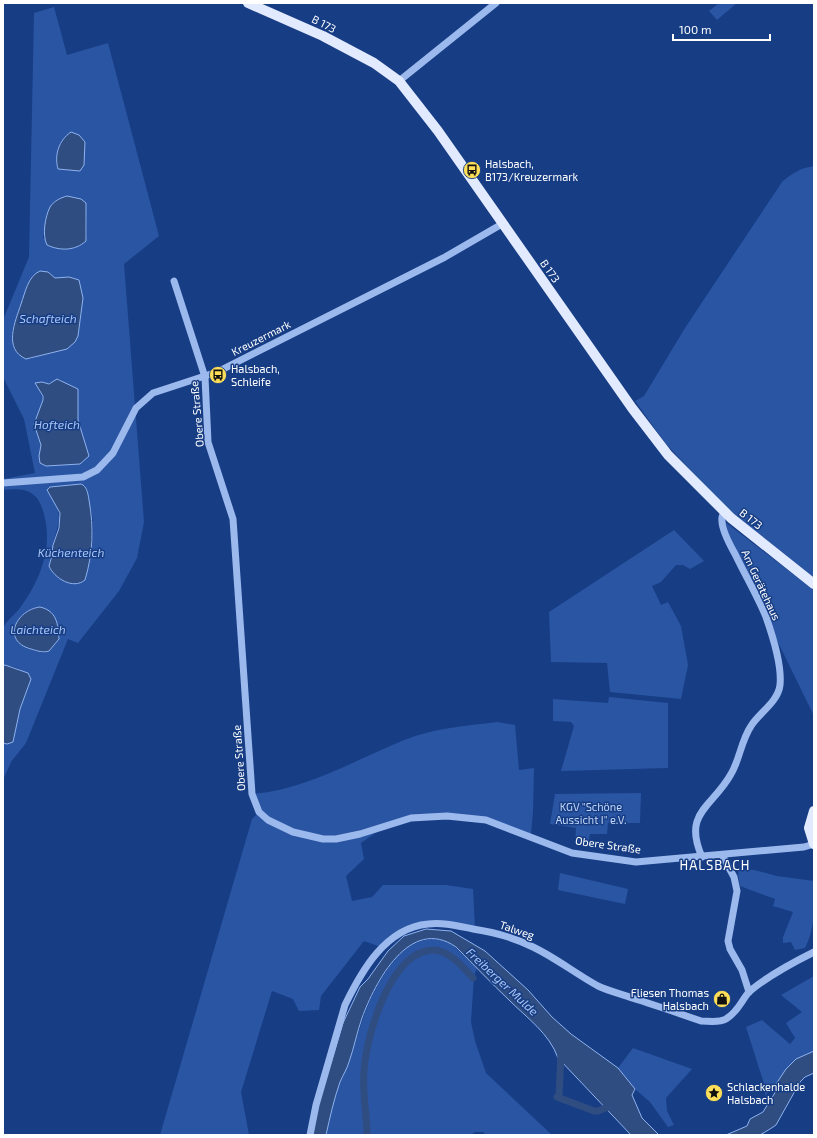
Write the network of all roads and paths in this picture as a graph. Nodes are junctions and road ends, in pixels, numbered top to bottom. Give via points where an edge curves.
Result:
1 (248, 3) edge
2 (496, 3) edge
3 (399, 81) junction
4 (502, 224) junction
5 (174, 281) dead end
6 (205, 377) junction
7 (3, 483) edge
8 (724, 512) junction
9 (814, 584) edge
10 (814, 811) edge
11 (814, 844) edge
12 (722, 855) junction
13 (702, 857) junction
14 (814, 952) edge
15 (749, 992) junction
16 (310, 1135) edge

1 - 3 main road, B 173 / B 173 via 322,36 374,63
2 - 3 street
3 - 4 main road, B 173 / B 173 via 438,131
4 - 6 street, Kreuzermark via 445,257
4 - 8 main road, B 173 / B 173 via 668,455
5 - 6 street, Obere Straße
6 - 7 street, Kreuzermark via 153,393 136,408 113,453 97,470 83,476
6 - 13 street, Obere Straße via 208,442 233,519 252,794 261,814 293,832 323,839 360,834 411,818 447,816 486,820 572,853 636,862
8 - 9 main road, B 173 / B 173
8 - 13 street, Am Gerätehaus via 721,522 766,617 780,684 774,698 750,727 732,773 701,810 696,821 695,835
10 - 11 main road via 809,828
11 - 12 street, Obere Straße
12 - 13 street, Obere Straße
12 - 15 street via 734,877 737,891 728,940
14 - 15 street, Talweg via 794,961
15 - 16 street, Talweg via 738,1009 724,1020 701,1021 600,987 535,947 509,938 454,925 426,924 416,927 381,949 364,968 352,990 345,1005 320,1089

